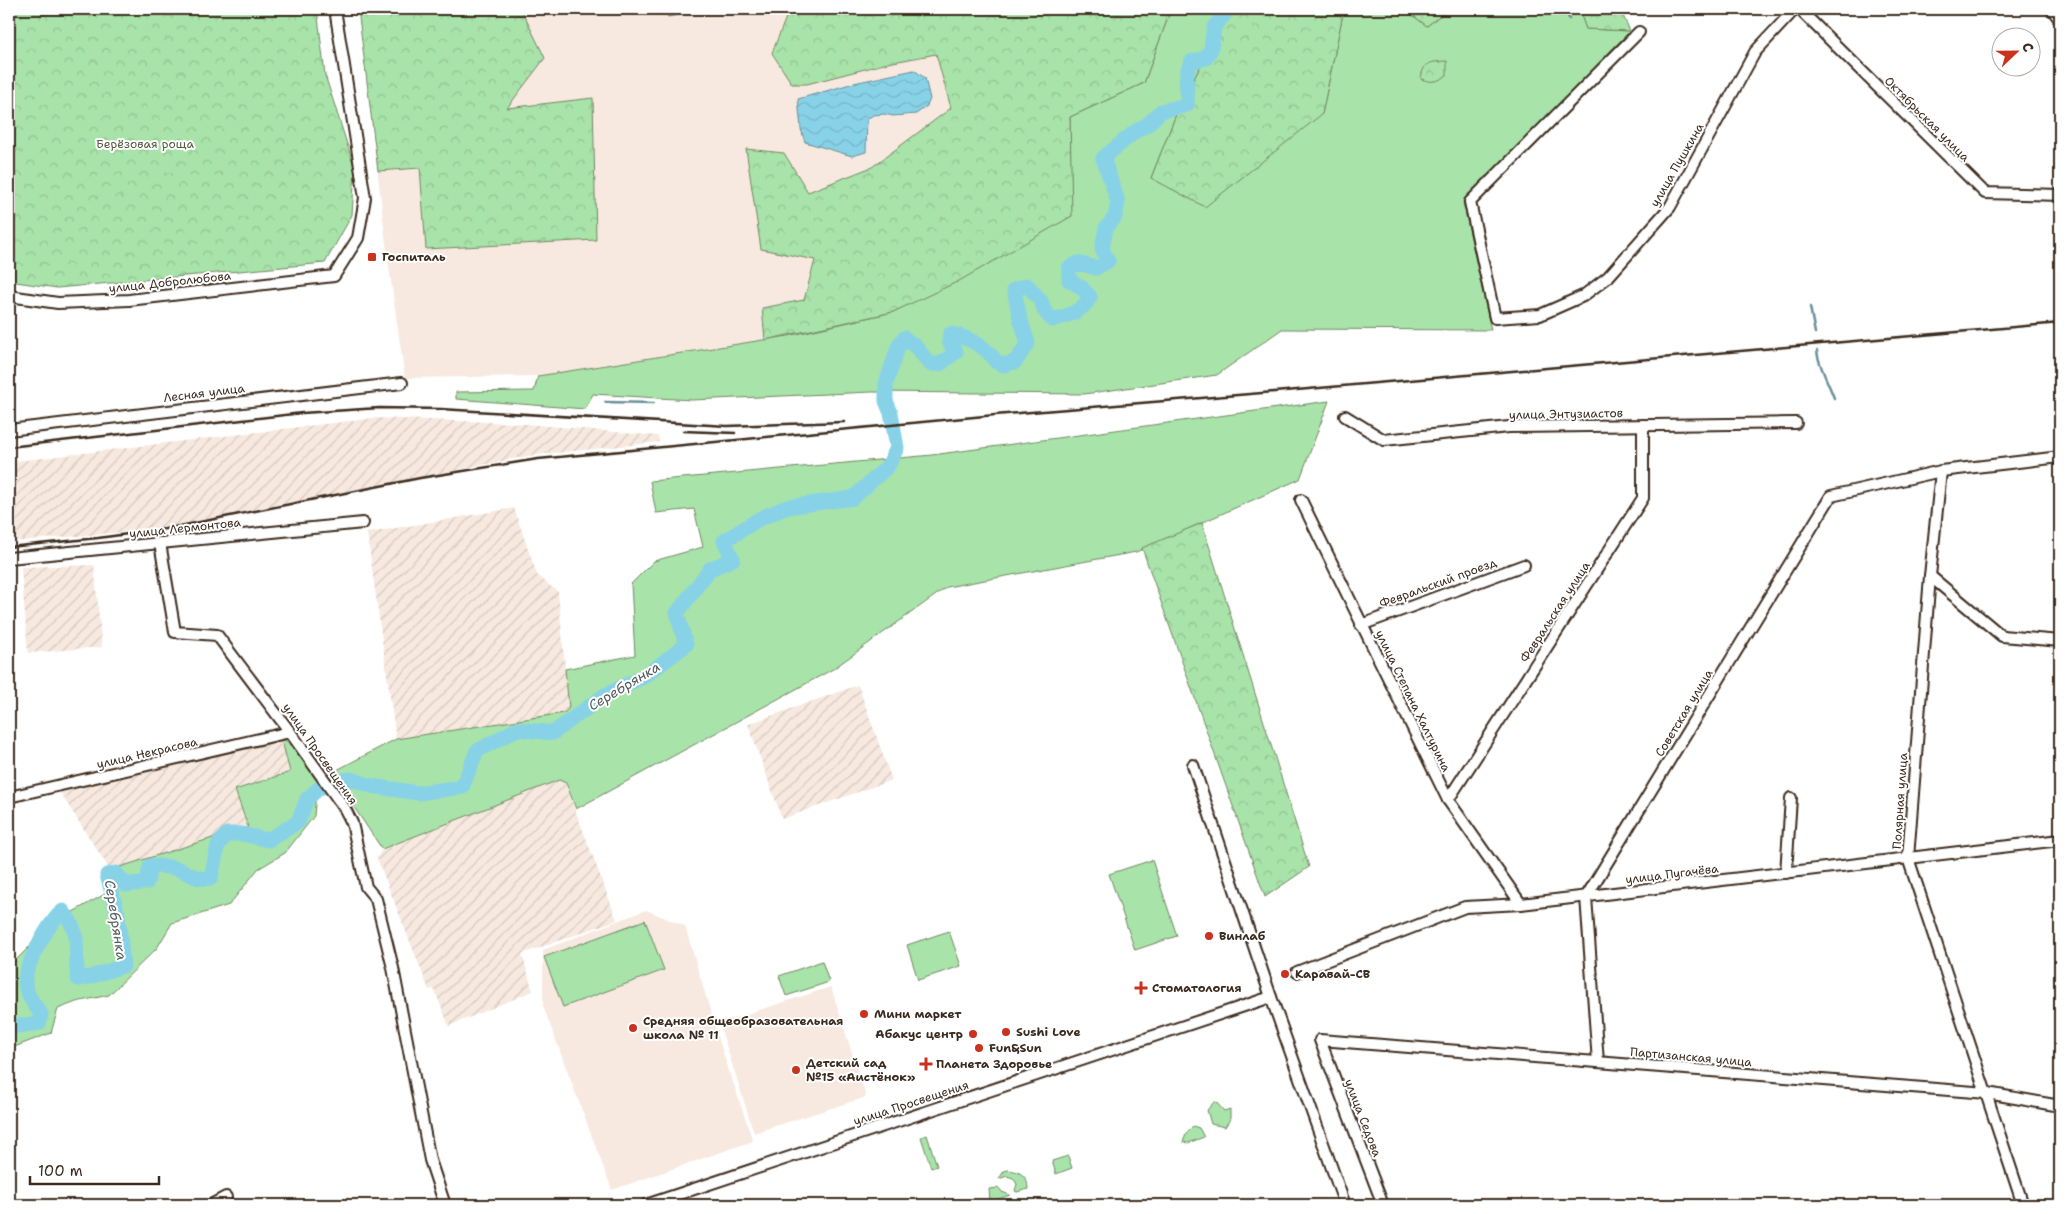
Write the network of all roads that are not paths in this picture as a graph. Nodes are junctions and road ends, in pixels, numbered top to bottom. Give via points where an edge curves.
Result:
1 (335, 9) edge
2 (1795, 9) edge
3 (1799, 9) edge
4 (2052, 9) edge
5 (2060, 20) edge
6 (1639, 32) dead end
7 (2060, 195) edge
8 (9, 296) edge
9 (402, 383) dead end
10 (1345, 416) dead end
11 (1796, 423) dead end
12 (1643, 425) junction
13 (9, 430) edge
14 (2060, 457) edge
15 (1941, 471) junction
16 (1301, 500) dead end
17 (363, 523) dead end
18 (160, 543) junction
19 (9, 558) edge
20 (1524, 565) dead end
21 (1930, 576) junction
22 (1361, 625) junction
23 (2060, 641) edge
24 (290, 732) junction
25 (1193, 765) dead end
26 (9, 797) edge
27 (1791, 798) dead end
28 (1448, 800) junction
29 (2060, 840) edge
30 (1908, 858) junction
31 (1786, 872) junction
32 (1586, 897) junction
33 (1521, 904) junction
34 (1297, 972) dead end
35 (1271, 997) junction
36 (1320, 1040) joint
37 (1598, 1062) junction
38 (1987, 1093) junction
39 (2060, 1106) edge
40 (226, 1197) dead end
41 (211, 1205) edge
42 (445, 1205) edge
43 (646, 1205) edge
44 (1345, 1205) edge
45 (1383, 1205) edge
46 (2022, 1205) edge

1 - 8 street, улица Добролюбова via 365,198 358,238 334,276 129,300 58,303
2 - 6 street, улица Пушкина via 1755,52 1670,207 1608,277 1583,296 1540,315 1495,318 1470,202
3 - 7 street, Октябрьская улица via 1985,193
4 - 5 street
9 - 13 street, Лесная улица
10 - 12 street, улица Энтузиастов via 1384,440 1509,427
11 - 12 street, улица Энтузиастов
12 - 28 street, Февральская улица via 1643,498
14 - 15 street, Советская улица
15 - 21 street, Полярная улица
15 - 32 street, Советская улица via 1831,496
16 - 22 street, улица Степана Халтурина
17 - 18 street, улица Лермонтова
18 - 19 street, улица Лермонтова
18 - 24 street, улица Просвещения via 176,632 217,635
20 - 22 street, Февральский проезд
21 - 23 street via 2002,636
21 - 30 street, Полярная улица
22 - 28 street, улица Степана Халтурина
24 - 26 street, улица Некрасова
24 - 42 street, улица Просвещения via 345,809 352,824 366,887 376,899 393,968 430,1160
25 - 35 street
27 - 31 street
28 - 33 street, улица Степана Халтурина
29 - 30 street, улица Пугачёва
30 - 31 street, улица Пугачёва
30 - 38 street, Полярная улица
31 - 32 street, улица Пугачёва
32 - 33 street, улица Пугачёва
32 - 37 street
33 - 34 street, улица Пугачёва via 1465,906
35 - 43 street, улица Просвещения
35 - 44 street
36 - 37 street, Партизанская улица
36 - 45 street, улица Седова
37 - 38 street, Партизанская улица
38 - 39 street, Партизанская улица
38 - 46 street, Полярная улица
40 - 41 street

